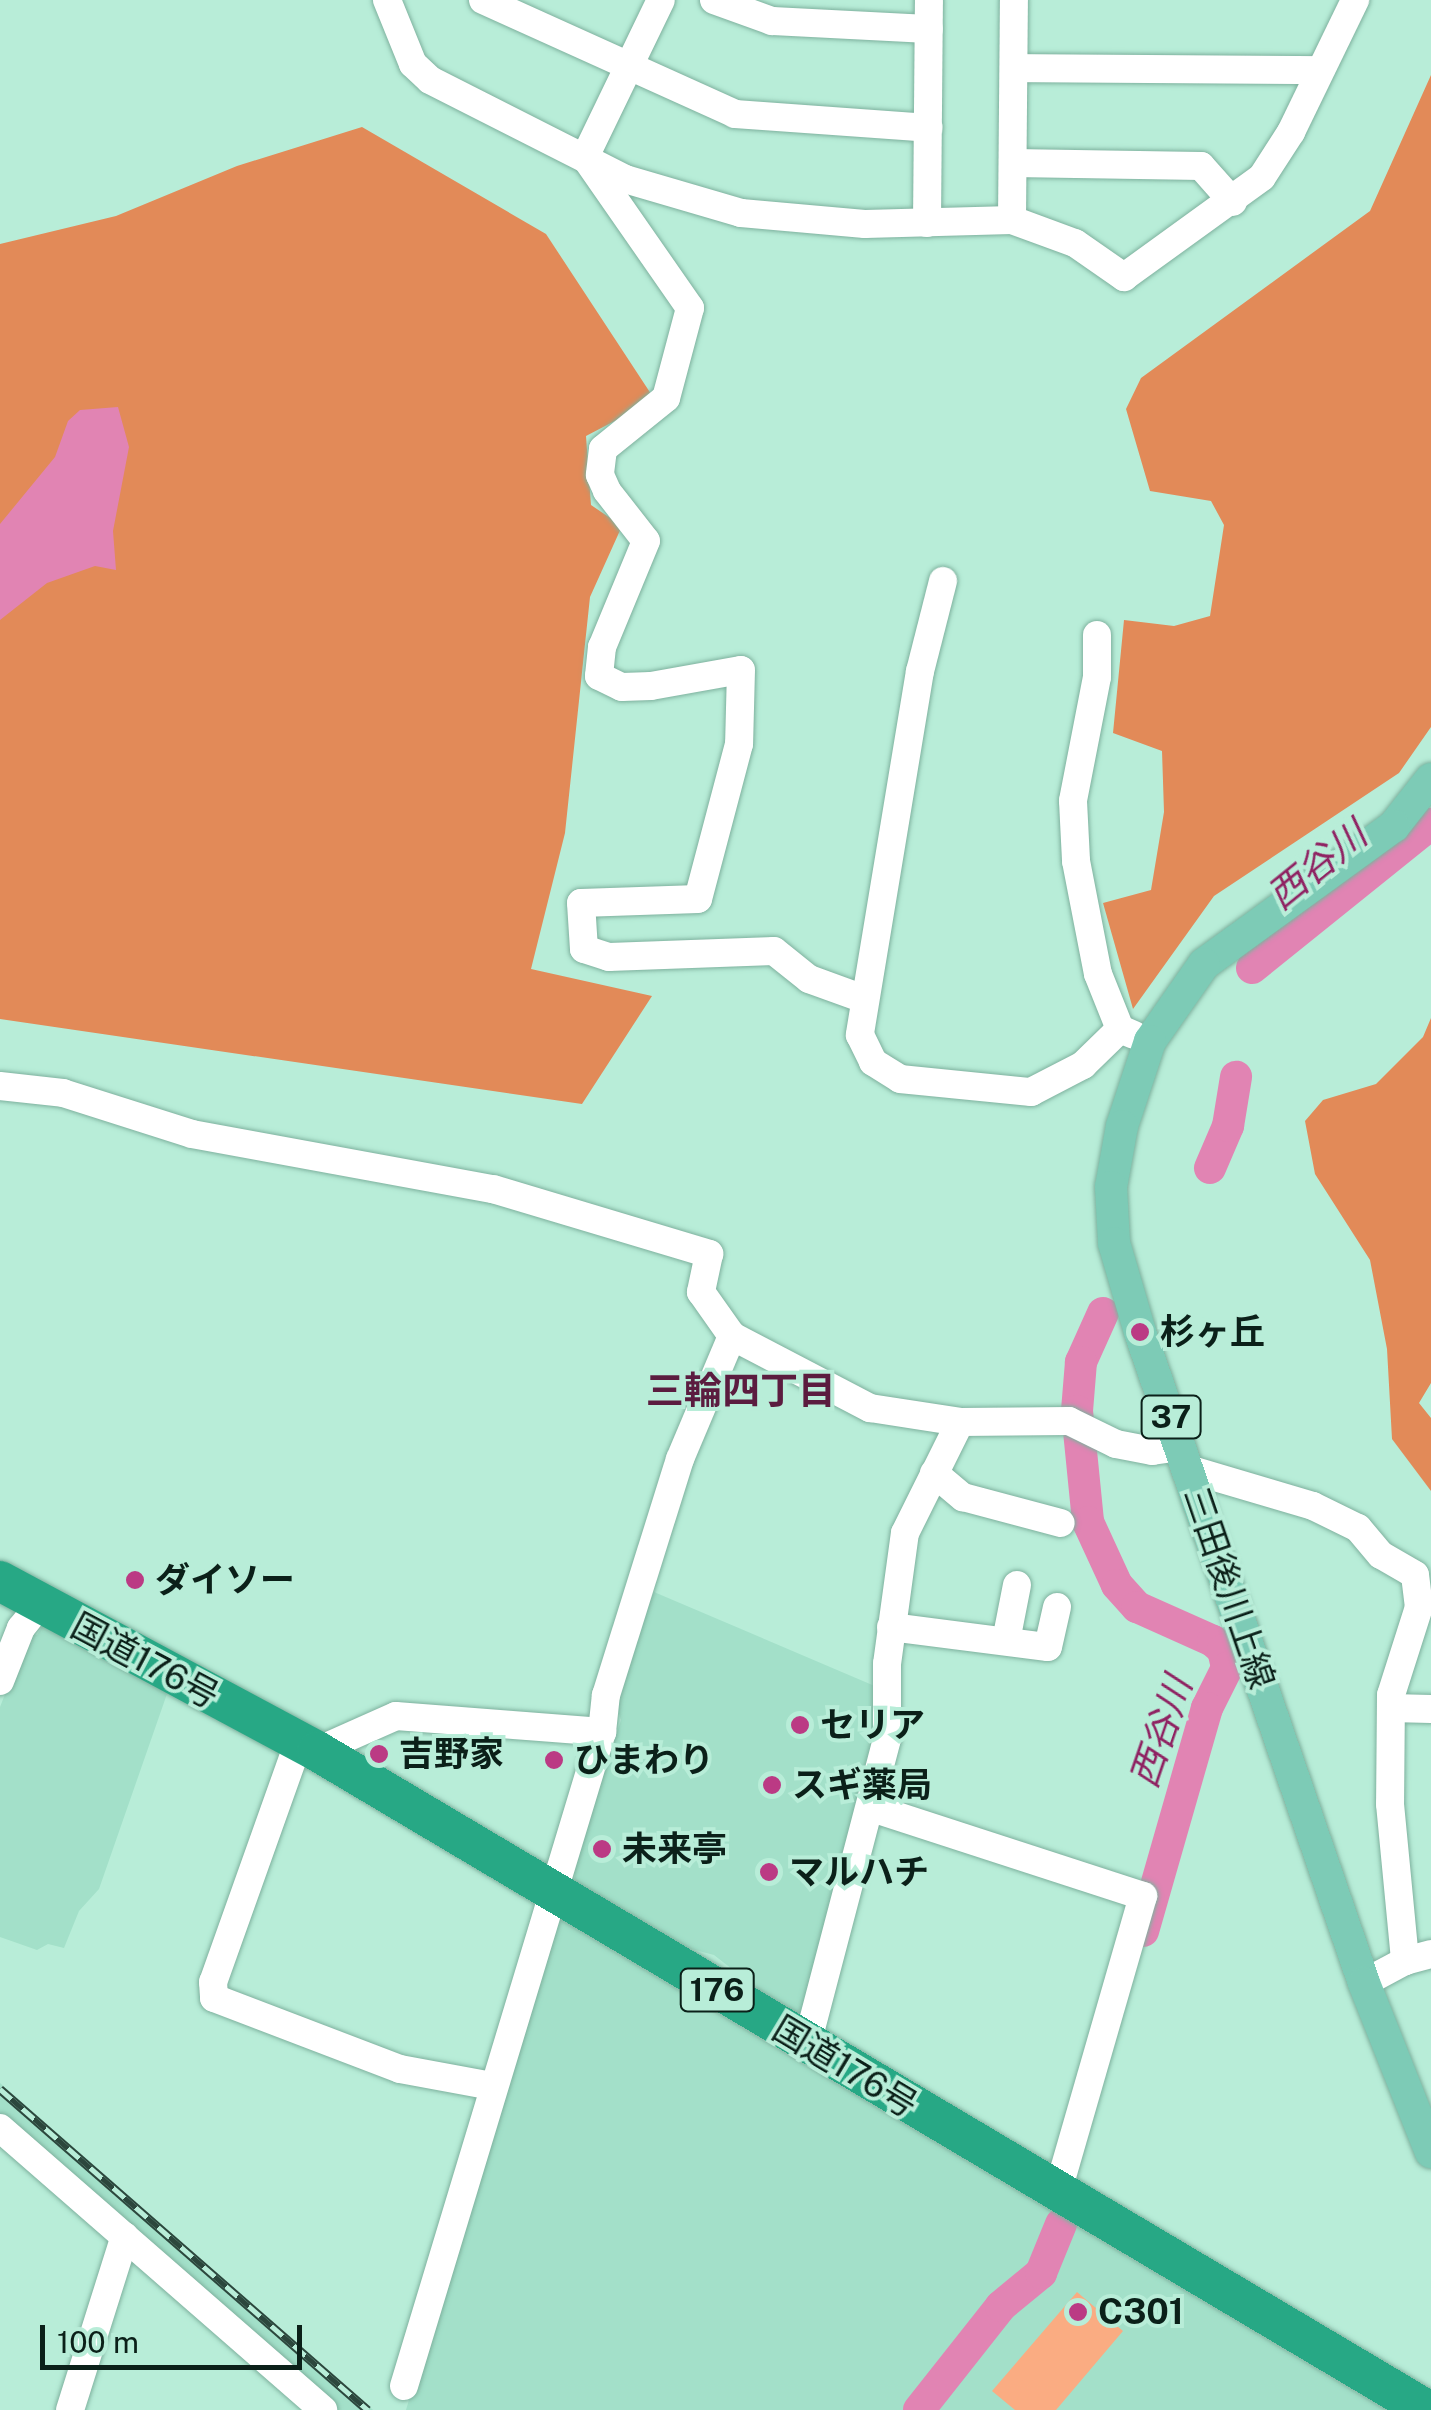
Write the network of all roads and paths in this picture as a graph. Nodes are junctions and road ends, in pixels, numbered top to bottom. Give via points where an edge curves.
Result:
1 (387, 0) edge
2 (483, 0) edge
3 (661, 0) edge
4 (714, 0) edge
5 (929, 0) edge
6 (1014, 0) edge
7 (1354, 0) edge
8 (928, 29) junction
9 (1014, 68) junction
10 (1319, 70) junction
11 (630, 71) junction
12 (928, 128) junction
13 (584, 157) junction
14 (1012, 164) junction
15 (1232, 202) junction
16 (1012, 220) junction
17 (927, 223) junction
18 (943, 581) dead end
19 (1098, 634) dead end
20 (1431, 779) edge
21 (864, 1000) junction
22 (1135, 1035) junction
23 (0, 1086) edge
24 (732, 1336) junction
25 (960, 1422) junction
26 (1185, 1458) junction
27 (934, 1473) junction
28 (1062, 1524) dead end
29 (0, 1582) edge
30 (1017, 1585) dead end
31 (1057, 1606) dead end
32 (20, 1618) edge
33 (891, 1626) junction
34 (1006, 1640) junction
35 (0, 1682) edge
36 (1391, 1708) junction
37 (1431, 1709) edge
38 (602, 1732) junction
39 (308, 1746) junction
40 (872, 1808) junction
41 (551, 1894) junction
42 (1418, 1957) edge
43 (1364, 1982) junction
44 (806, 2044) junction
45 (493, 2086) junction
46 (0, 2128) edge
47 (1431, 2152) edge
48 (1057, 2194) junction
49 (125, 2236) junction
50 (404, 2386) dead end
51 (70, 2410) edge
52 (323, 2410) edge
53 (1427, 2410) edge

1 - 13 street via 413,64 430,80
2 - 11 street
3 - 11 street
4 - 8 street via 772,21
5 - 8 street
6 - 9 street
7 - 10 street
8 - 12 street
9 - 10 street
9 - 14 street
10 - 15 street via 1262,177
11 - 12 street via 735,114
11 - 13 street
12 - 17 street
13 - 17 street via 625,180 742,213
13 - 21 street via 690,308 666,398 603,449 606,492 646,542 602,647 599,676 622,687 651,686 742,670 739,744 698,899 581,904 584,948 610,957 774,950 810,980
14 - 15 street via 1201,166
14 - 16 street
15 - 16 street via 1124,277 1075,244
16 - 17 street
18 - 21 street via 920,671
19 - 22 street via 1097,677 1074,801 1076,861 1098,974
20 - 22 main road, 三田後川上線 / 37 via 1394,826 1204,964
21 - 22 street via 860,1036 873,1062 900,1079 938,1086 1031,1092
22 - 26 main road, 三田後川上線 / 37 via 1111,1187 1114,1243
23 - 24 street via 62,1093 192,1134 493,1189 691,1248 708,1254 701,1292
24 - 25 street via 855,1402
24 - 38 street via 680,1459 606,1695
25 - 26 street via 1070,1421 1116,1444
25 - 27 street
26 - 36 street via 1358,1528 1380,1555 1415,1576 1419,1607
26 - 43 main road, 三田後川上線 / 37
27 - 28 street via 963,1497
27 - 33 street via 905,1533
29 - 32 highway, 国道176号 / 176
30 - 34 street
31 - 34 street via 1048,1647
32 - 35 street
32 - 39 highway, 国道176号 / 176
33 - 34 street
33 - 40 street via 887,1739
36 - 37 street
36 - 42 street via 1390,1804
38 - 39 street via 396,1716
38 - 41 street
39 - 41 highway, 国道176号 / 176
39 - 45 street via 213,1982 214,1998 400,2070
40 - 44 street
40 - 48 street via 1143,1896
41 - 44 highway, 国道176号 / 176
41 - 45 street
42 - 43 street
43 - 47 main road, 三田後川上線 / 37
44 - 48 highway, 国道176号 / 176
45 - 50 street
46 - 49 street
48 - 53 highway, 国道176号 / 176
49 - 51 street
49 - 52 street

